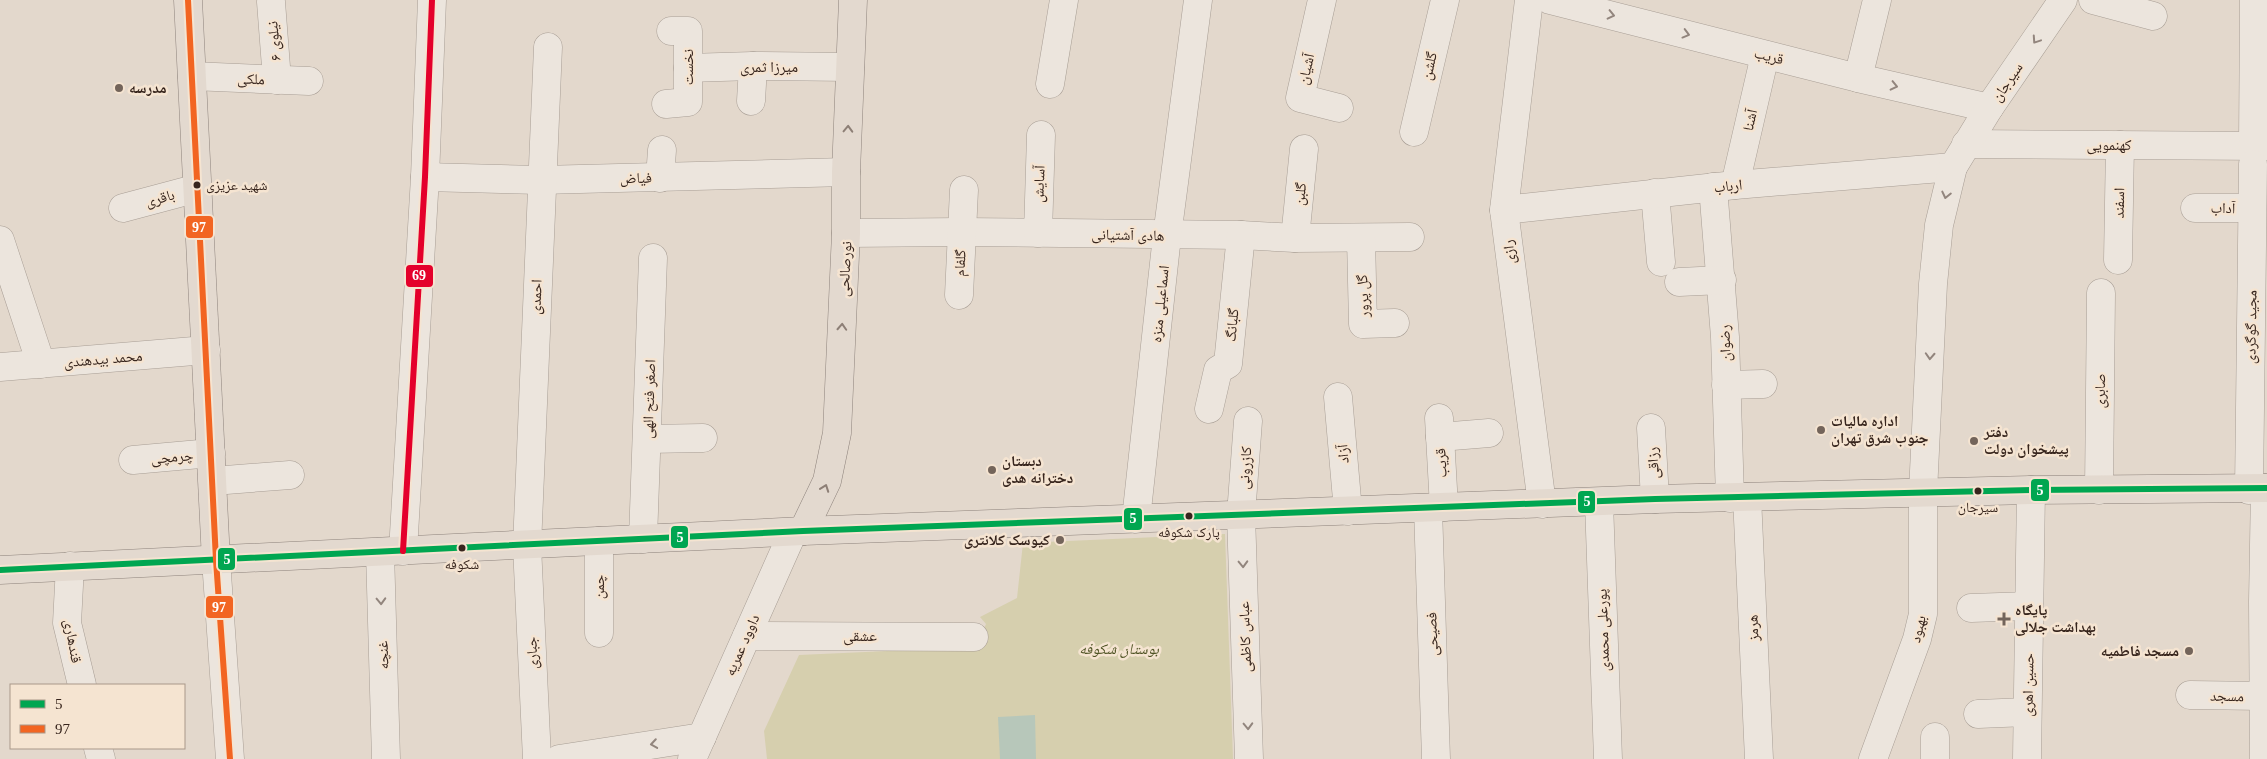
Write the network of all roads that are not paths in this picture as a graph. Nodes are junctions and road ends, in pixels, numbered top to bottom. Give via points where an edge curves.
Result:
1 (188, 0) edge
2 (432, 0) edge
3 (853, 0) edge
4 (1064, 0) edge
5 (1198, 0) edge
6 (1322, 0) edge
7 (1444, 0) edge
8 (1529, 0) edge
9 (1550, 0) edge
10 (1877, 0) edge
11 (2063, 0) edge
12 (2093, 0) edge
13 (2254, 0) edge
14 (271, 2) dead end
15 (1641, 11) edge
16 (2154, 16) dead end
17 (680, 31) dead end
18 (548, 47) dead end
19 (1765, 55) junction
20 (2260, 60) edge
21 (753, 66) junction
22 (850, 66) junction
23 (688, 68) junction
24 (192, 76) junction
25 (1858, 78) junction
26 (277, 80) junction
27 (309, 81) dead end
28 (1050, 84) dead end
29 (751, 101) dead end
30 (677, 103) dead end
31 (1339, 108) dead end
32 (1989, 108) junction
33 (1414, 132) dead end
34 (1041, 135) dead end
35 (1966, 144) junction
36 (2120, 145) junction
37 (1304, 149) dead end
38 (662, 150) dead end
39 (2258, 152) edge
40 (1953, 167) junction
41 (846, 172) junction
42 (425, 177) junction
43 (660, 178) junction
44 (541, 180) junction
45 (1724, 186) junction
46 (198, 188) junction
47 (964, 190) dead end
48 (1655, 194) junction
49 (123, 208) dead end
50 (2195, 208) dead end
51 (2252, 208) junction
52 (1504, 210) junction
53 (962, 232) junction
54 (846, 233) junction
55 (1038, 233) junction
56 (1241, 235) junction
57 (1167, 236) junction
58 (1410, 237) dead end
59 (1295, 238) junction
60 (1361, 238) junction
61 (0, 240) edge
62 (2259, 253) edge
63 (654, 258) dead end
64 (2118, 260) dead end
65 (1661, 262) dead end
66 (1722, 280) junction
67 (1679, 282) dead end
68 (2101, 293) dead end
69 (959, 295) dead end
70 (1395, 324) dead end
71 (2259, 344) edge
72 (206, 350) junction
73 (40, 364) junction
74 (0, 367) edge
75 (1763, 384) dead end
76 (1726, 385) junction
77 (1338, 397) dead end
78 (1209, 409) dead end
79 (1248, 421) dead end
80 (1651, 428) dead end
81 (1489, 433) dead end
82 (702, 438) dead end
83 (647, 439) junction
84 (211, 453) junction
85 (133, 460) dead end
86 (290, 475) dead end
87 (213, 481) junction
88 (2260, 489) edge
89 (2031, 490) junction
90 (2099, 490) junction
91 (1922, 492) junction
92 (1738, 498) junction
93 (1656, 499) junction
94 (1599, 502) junction
95 (1542, 504) junction
96 (1436, 508) junction
97 (1348, 511) junction
98 (1241, 515) junction
99 (1136, 519) junction
100 (798, 532) junction
101 (644, 540) junction
102 (600, 541) junction
103 (527, 546) junction
104 (392, 552) junction
105 (216, 560) junction
106 (70, 566) junction
107 (0, 570) edge
108 (2265, 602) edge
109 (2029, 606) junction
110 (1971, 608) dead end
111 (598, 633) dead end
112 (747, 636) junction
113 (974, 637) dead end
114 (82, 684) edge
115 (2190, 695) dead end
116 (2264, 696) junction
117 (2027, 712) junction
118 (1978, 714) dead end
119 (697, 748) edge
120 (230, 759) edge
121 (386, 759) edge
122 (537, 759) edge
123 (559, 759) edge
124 (1249, 759) edge
125 (1436, 759) edge
126 (1608, 759) edge
127 (1759, 759) edge
128 (1873, 759) edge
129 (2027, 759) edge
130 (2264, 759) edge

1 - 24 main road
2 - 42 street, غنچه
3 - 22 main road, نورصالحی
4 - 28 street
5 - 57 street, اسماعیلی منزه
6 - 31 street, آشیان via 1300,98
7 - 33 street, گلشن
8 - 52 street, رازی
9 -> 15 street, قریب
10 - 25 street
11 -> 32 street, سیرجان
12 - 16 street
13 - 20 street, مجید گوگردی
14 - 26 street, نیلوی ۶
15 -> 19 street, قریب
17 - 23 street, نخست
18 - 44 street, احمدی
19 - 25 street, قریب
19 - 45 street, آشنا
20 - 39 street, مجید گوگردی
21 - 22 street, میرزا ثمری
21 - 23 street, میرزا ثمری
21 - 29 street
41 -> 22 main road, نورصالحی
23 - 30 street, نخست
24 - 26 street, ملکی
24 - 46 main road
25 -> 32 street, قریب
26 - 27 street, ملکی
32 - 35 street, سیرجان
34 - 55 street, آسایش
35 - 36 street, کهنمویی
35 - 40 street, سیرجان
36 - 39 street, کهنمویی
36 - 64 street, اسفند
37 - 59 street, گلبن
38 - 43 street
39 - 51 street, مجید گوگردی
40 - 45 street, ارباب
40 -> 91 street, سیرجان via 1939,225 1934,274
41 - 43 street, فیاض
41 - 54 main road, نورصالحی
42 - 44 street, فیاض
42 - 104 street, غنچه
43 - 44 street, فیاض
44 - 103 street, احمدی
45 - 48 street, ارباب
45 - 66 street, رضوان
46 - 49 street, باقری
46 - 72 main road
47 - 53 street, گلفام
48 - 52 street, ارباب
48 - 65 street
50 - 51 street, آداب
51 - 62 street, مجید گوگردی
52 - 95 street, رازی
53 - 54 street, هادی آشتیانی
53 - 55 street, هادی آشتیانی
53 - 69 street, گلفام
100 -> 54 main road, نورصالحی via 827,481 837,433
55 - 57 street, هادی آشتیانی
56 - 57 street, هادی آشتیانی
56 - 59 street, هادی آشتیانی
56 - 78 street, گلبانگ via 1228,364 1218,370
57 - 99 street, اسماعیلی منزه
58 - 60 street, هادی آشتیانی
59 - 60 street, هادی آشتیانی
60 - 70 street, گل پرور via 1363,324
61 - 73 street
62 - 71 street, مجید گوگردی
63 - 83 street, اصغر فتح الهی
66 - 67 street
66 - 76 street, رضوان
68 - 90 street, صابری
71 - 88 street, مجید گوگردی
72 - 73 street, محمد بیدهندی
72 - 84 main road
73 - 74 street, محمد بیدهندی
75 - 76 street
76 - 92 street, رضوان
77 - 97 street, آزاد
79 - 98 street, کازرونی
80 - 93 street, رزاقی
81 - 96 street, قریب via 1440,427
82 - 83 street
83 - 101 street, اصغر فتح الهی
84 - 85 street, چرمچی
84 - 87 main road
86 - 87 street
87 - 105 main road
88 - 90 main road
88 - 108 street, مجید گوگردی
89 - 90 main road
89 - 91 main road
89 - 109 street, حسین اهری
91 - 92 main road
91 - 128 street, بهبود via 1923,614
92 - 93 main road
92 - 127 street, هرمز
93 - 94 main road
94 - 95 main road
94 - 126 street, پورعلی محمدی
95 - 96 main road
96 - 97 main road
96 - 125 street, فصیحی
97 - 98 main road
98 - 99 main road
98 -> 124 street, عباس کاظمی
99 - 100 main road
100 - 101 main road
100 - 112 street, داوود عمریه
101 - 102 main road
102 - 103 main road
102 - 111 street, چمن
103 - 104 main road
103 - 122 street, جباری
104 - 105 main road
104 -> 121 street, غنچه
105 - 106 main road
105 - 120 street
106 - 107 main road
106 - 114 street, قندهاری via 67,623
108 - 116 street, مجید گوگردی
109 - 110 street
109 - 117 street, حسین اهری
112 - 113 street, عشقی
112 - 119 street, داوود عمریه
115 - 116 street, مسجد
116 - 130 street, مجید گوگردی
117 - 118 street
117 - 129 street, حسین اهری
119 -> 123 street

